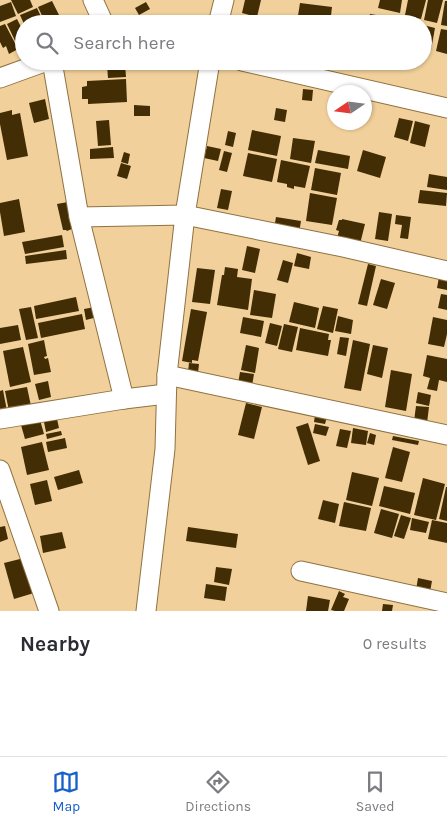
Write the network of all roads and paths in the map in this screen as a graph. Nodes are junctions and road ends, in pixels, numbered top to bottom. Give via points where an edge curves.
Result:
1 (93, 0) edge
2 (224, 0) edge
3 (100, 15) edge
4 (220, 15) edge
5 (22, 70) edge
6 (54, 70) edge
7 (209, 70) edge
8 (281, 70) edge
9 (0, 78) edge
10 (447, 108) edge
11 (185, 216) junction
12 (79, 217) junction
13 (447, 271) edge
14 (167, 375) junction
15 (166, 394) junction
16 (124, 399) junction
17 (0, 419) edge
18 (447, 435) edge
19 (0, 470) edge
20 (301, 571) dead end
21 (447, 603) edge
22 (49, 611) edge
23 (146, 611) edge

1 - 3 street
2 - 4 street
5 - 9 street
6 - 12 street
7 - 11 street
8 - 10 street
11 - 12 street
11 - 13 street
11 - 14 street
12 - 16 street
14 - 15 street
14 - 18 street
15 - 16 street
15 - 23 street via 165,449
16 - 17 street
19 - 22 street
20 - 21 street

